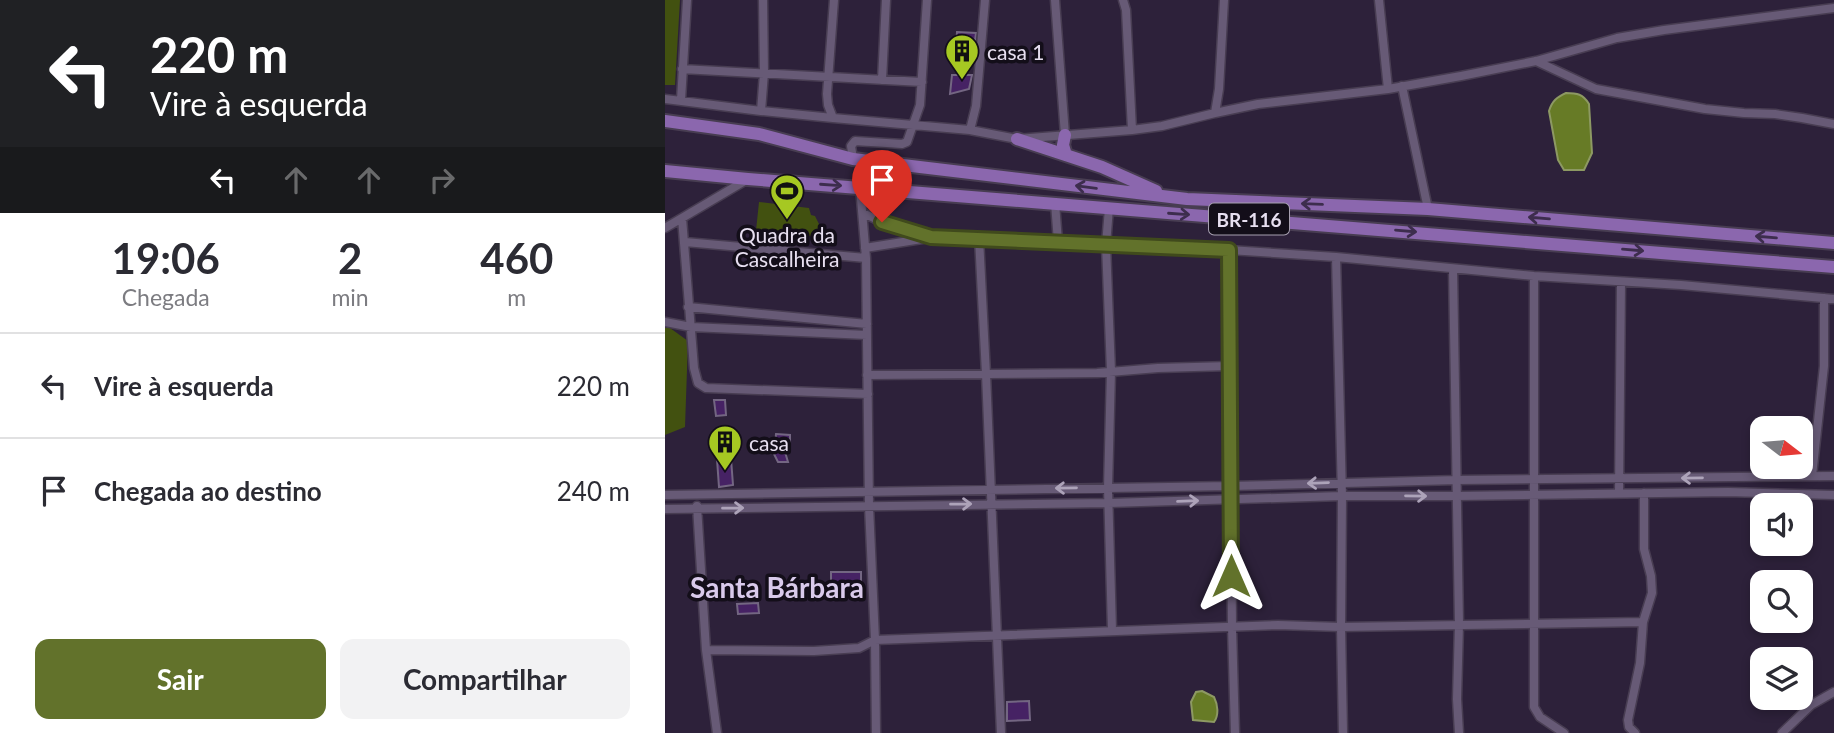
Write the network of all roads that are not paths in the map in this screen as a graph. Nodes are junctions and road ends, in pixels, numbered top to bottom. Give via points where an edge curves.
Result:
1 (687, 0) edge
2 (763, 0) edge
3 (834, 0) edge
4 (886, 0) edge
5 (927, 0) edge
6 (985, 0) edge
7 (1055, 0) edge
8 (1123, 0) edge
9 (1224, 0) edge
10 (1379, 0) edge
11 (1834, 8) edge
12 (1537, 61) junction
13 (682, 69) junction
14 (764, 73) junction
15 (829, 78) junction
16 (882, 80) junction
17 (922, 82) junction
18 (1402, 86) junction
19 (1388, 89) junction
20 (665, 99) edge
21 (681, 100) junction
22 (761, 111) junction
23 (1215, 113) junction
24 (833, 118) junction
25 (665, 121) edge
26 (1834, 124) edge
27 (913, 126) junction
28 (970, 130) junction
29 (1132, 130) junction
30 (1065, 135) junction
31 (1017, 139) junction
32 (1066, 155) junction
33 (853, 159) junction
34 (665, 171) edge
35 (748, 179) junction
36 (860, 187) junction
37 (1169, 197) junction
38 (1055, 203) junction
39 (1109, 208) junction
40 (1428, 209) junction
41 (863, 213) junction
42 (682, 218) junction
43 (665, 228) edge
44 (931, 237) junction
45 (979, 238) junction
46 (685, 242) junction
47 (1058, 242) junction
48 (1834, 243) edge
49 (1106, 245) junction
50 (865, 248) junction
51 (1229, 250) junction
52 (1336, 257) junction
53 (866, 258) junction
54 (1834, 267) edge
55 (1453, 268) junction
56 (1534, 276) junction
57 (1621, 282) junction
58 (1824, 298) junction
59 (1834, 299) edge
60 (688, 307) junction
61 (665, 322) edge
62 (867, 324) junction
63 (691, 327) junction
64 (867, 335) junction
65 (1230, 366) junction
66 (1111, 371) junction
67 (986, 374) junction
68 (867, 375) junction
69 (868, 394) junction
70 (1813, 467) edge
71 (1813, 476) edge
72 (1834, 476) edge
73 (1728, 477) junction
74 (1750, 477) edge
75 (1535, 479) junction
76 (1619, 479) junction
77 (1457, 480) junction
78 (1342, 482) junction
79 (1230, 486) junction
80 (1108, 488) junction
81 (991, 490) junction
82 (869, 491) junction
83 (1728, 492) junction
84 (780, 493) junction
85 (1644, 493) junction
86 (1619, 494) junction
87 (665, 495) edge
88 (696, 495) junction
89 (1535, 495) junction
90 (1834, 495) edge
91 (1342, 496) junction
92 (1457, 496) junction
93 (1231, 500) junction
94 (992, 503) junction
95 (1109, 503) junction
96 (869, 506) junction
97 (697, 508) junction
98 (782, 508) junction
99 (665, 509) edge
100 (1643, 622) junction
101 (1459, 624) junction
102 (1535, 624) junction
103 (1341, 626) junction
104 (1231, 627) junction
105 (1112, 630) junction
106 (997, 635) junction
107 (875, 640) junction
108 (706, 650) junction
109 (1834, 692) edge
110 (717, 733) edge
111 (877, 733) edge
112 (1001, 733) edge
113 (1235, 733) edge
114 (1343, 733) edge
115 (1459, 733) edge
116 (1564, 733) edge
117 (1633, 733) edge
118 (1781, 733) edge

1 - 13 street
2 - 14 street
3 - 15 street
4 - 16 street
5 - 17 street
6 - 28 street via 977,106
7 - 30 street
8 - 29 street
9 - 23 street
10 - 19 street
11 - 12 street via 1617,38
12 - 18 street
12 - 26 street via 1595,89 1706,109
13 - 14 street
13 - 21 street
14 - 15 street
14 - 22 street
15 - 16 street
15 - 24 street via 828,105
16 - 17 street
17 - 27 street
18 - 19 street
18 - 40 street
19 - 23 street
20 - 21 street
21 - 22 street
22 - 24 street
23 - 29 street
24 - 27 street
25 - 33 highway via 758,134
27 - 28 street
27 - 33 street via 902,145 855,141
28 - 31 street
29 - 30 street
30 - 31 street
30 - 32 highway
31 - 32 highway
32 - 37 highway
37 -> 33 highway
34 - 35 highway, BR-116
35 -> 36 highway, BR-116
35 - 42 street
36 - 38 highway, BR-116
36 - 41 street
40 -> 37 highway
38 - 39 highway, BR-116
38 - 47 street
39 - 49 street
39 -> 54 highway, BR-116
48 -> 40 highway
41 - 44 street
41 - 50 street
42 - 43 street
42 - 46 street
44 - 45 street
44 - 50 street
45 - 47 street
45 - 67 street
46 - 53 street
46 - 60 street
47 - 49 street
49 - 51 street
49 - 66 street
50 - 53 street
51 - 52 street
51 - 65 street
52 - 55 street
52 - 78 street
53 - 62 street
55 - 56 street
55 - 77 street
56 - 57 street
56 - 75 street
57 - 58 street
57 - 76 street
58 - 59 street
58 - 70 street via 1824,366
60 - 62 street
60 - 63 street
61 - 63 street
62 - 64 street
63 - 64 street
63 - 69 street via 695,376 706,388
64 - 68 street
65 - 66 street
65 - 79 street
66 - 67 street
66 - 80 street
67 - 68 street
67 - 81 street
68 - 69 street
69 - 82 street
71 - 72 street
73 - 74 street
73 -> 76 street
73 - 83 street
75 - 76 street
75 - 77 street
75 - 89 street
76 - 86 street
77 - 78 street
77 - 92 street
78 -> 79 street
78 - 91 street
79 - 80 street
79 - 93 street
80 -> 81 street
80 - 95 street
81 - 82 street
81 - 94 street
82 - 84 street
82 - 96 street
83 - 85 street
83 - 90 street
84 - 88 street
84 - 98 street
85 - 86 street
85 - 100 street via 1644,549 1652,593
86 - 89 street
87 - 88 street
88 - 97 street
89 - 92 street
89 - 102 street
91 -> 92 street
91 - 93 street
91 - 103 street
92 - 101 street
95 -> 93 street
93 - 104 street
94 - 95 street
96 -> 94 street
94 - 106 street
95 - 105 street
96 - 98 street
96 - 107 street
97 -> 98 street
97 - 99 street
97 - 108 street
100 - 102 street
100 - 117 street via 1628,720
101 - 102 street
101 - 103 street
101 - 115 street
102 - 116 street via 1534,707 1540,717
103 - 104 street
103 - 114 street
104 - 105 street
104 - 113 street
105 - 106 street
106 - 107 street
106 - 112 street
107 - 108 street via 859,648 814,651
107 - 111 street
108 - 110 street
109 - 118 street via 1811,705

